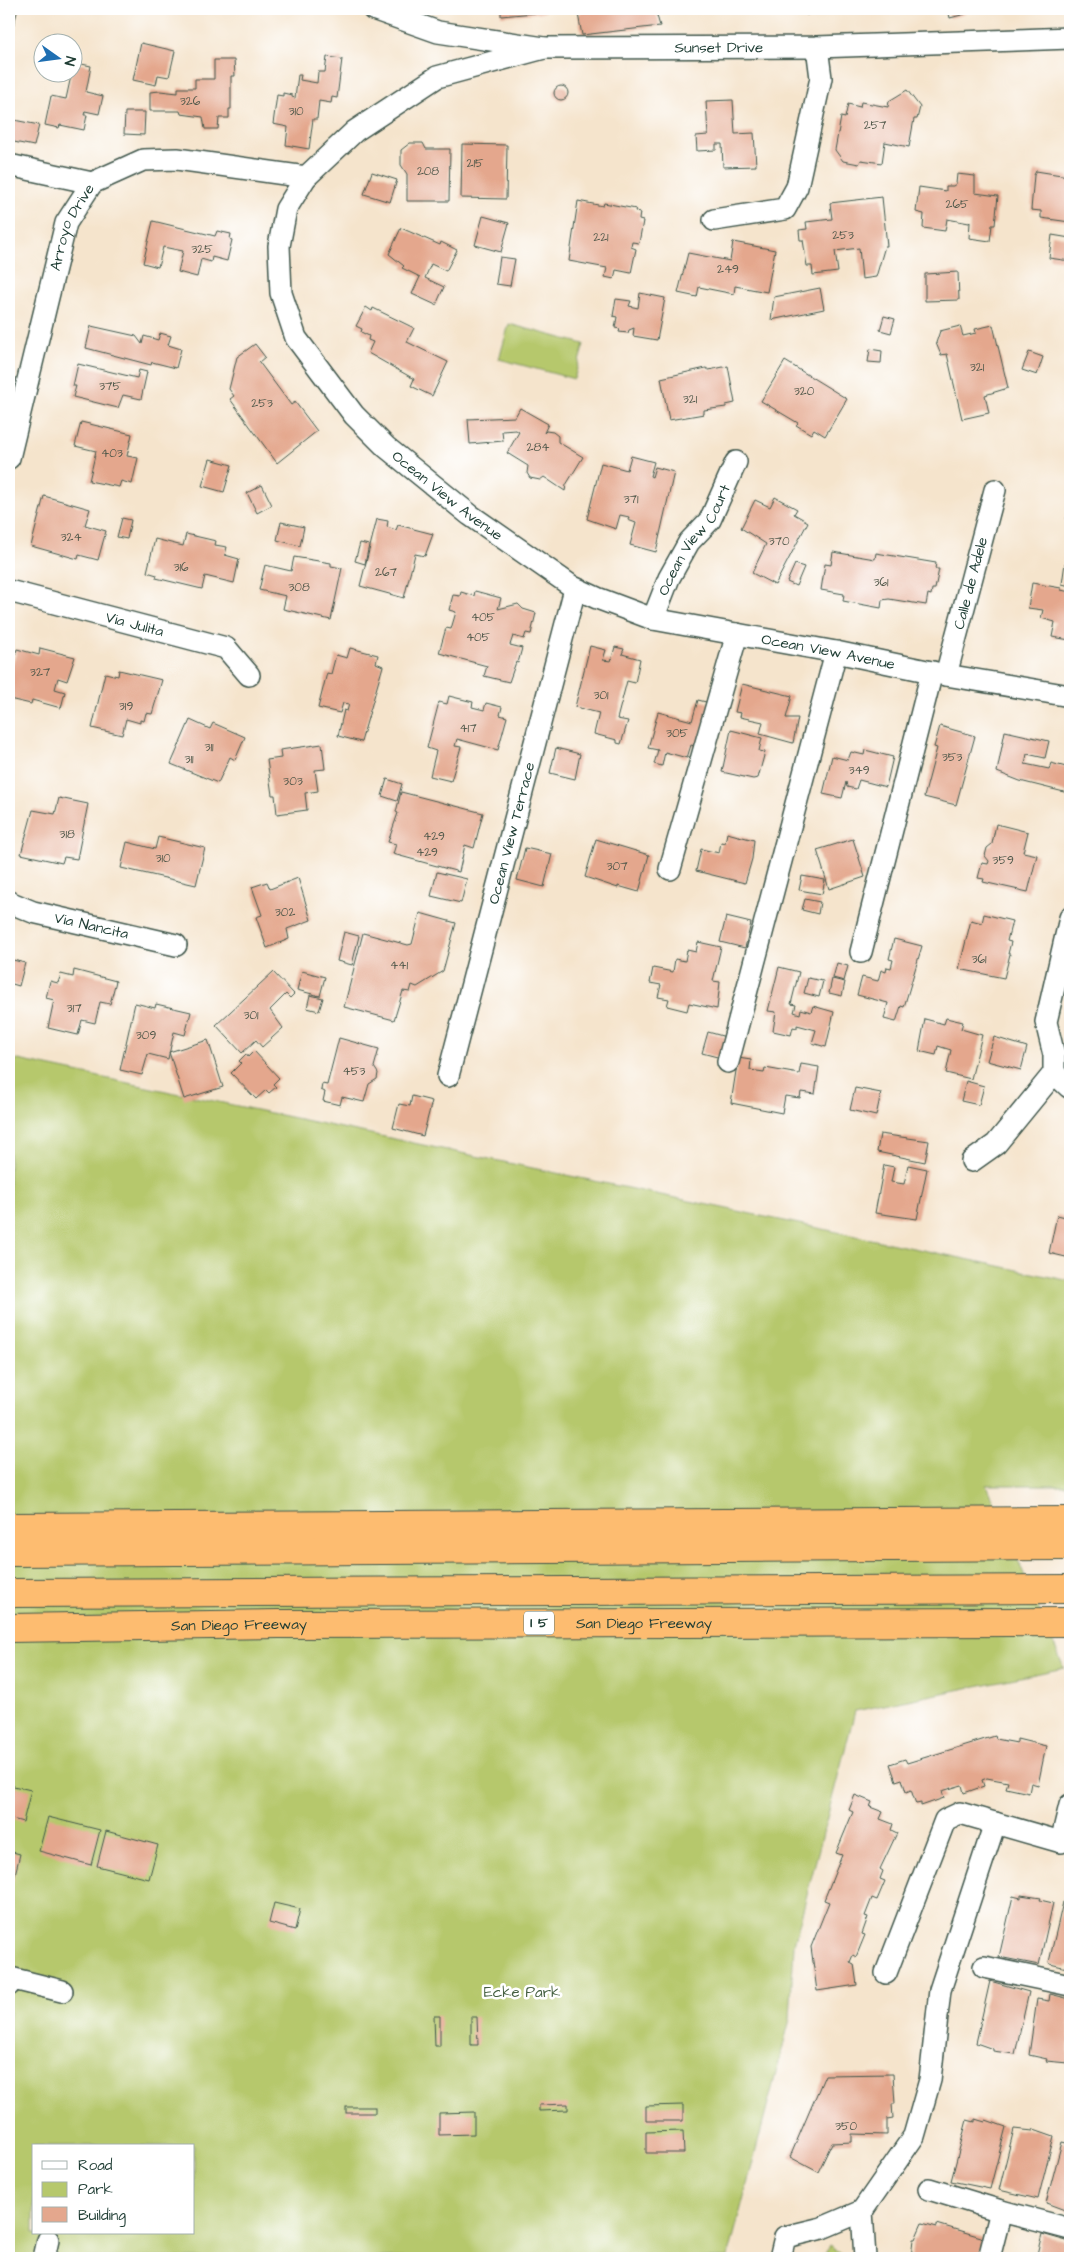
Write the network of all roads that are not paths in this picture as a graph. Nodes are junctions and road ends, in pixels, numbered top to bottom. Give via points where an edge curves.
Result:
1 (373, 9) edge
2 (1070, 38) edge
3 (817, 47) junction
4 (544, 48) junction
5 (9, 165) edge
6 (306, 177) junction
7 (92, 184) junction
8 (714, 220) dead end
9 (9, 458) edge
10 (736, 462) dead end
11 (995, 490) dead end
12 (575, 588) junction
13 (9, 591) edge
14 (653, 619) junction
15 (737, 634) junction
16 (836, 652) junction
17 (939, 674) junction
18 (249, 675) dead end
19 (1070, 696) edge
20 (670, 869) dead end
21 (9, 902) edge
22 (1070, 918) edge
23 (176, 945) dead end
24 (861, 952) dead end
25 (728, 1062) dead end
26 (448, 1076) dead end
27 (972, 1161) dead end
28 (1070, 1521) edge
29 (17, 1524) edge
30 (1070, 1546) edge
31 (9, 1552) edge
32 (1070, 1589) edge
33 (9, 1593) edge
34 (1070, 1622) edge
35 (9, 1628) edge
36 (1070, 1806) edge
37 (995, 1823) junction
38 (984, 1967) dead end
39 (886, 1973) dead end
40 (9, 1980) edge
41 (1070, 1986) edge
42 (62, 1991) dead end
43 (929, 2189) dead end
44 (862, 2211) junction
45 (1001, 2211) junction
46 (1070, 2228) edge
47 (780, 2258) edge
48 (865, 2258) edge
49 (989, 2258) edge

1 - 4 street, Sunset Drive via 438,32
2 - 3 street, Sunset Drive
3 - 4 street, Sunset Drive
3 - 8 street via 821,78 797,187 785,209
4 - 6 street, Ocean View Avenue via 437,77 355,131
5 - 7 street
6 - 7 street, Arroyo Drive via 176,159 143,160
6 - 12 street, Ocean View Avenue via 286,209 279,246 281,293 296,338 354,415 386,447 470,515
7 - 9 street, Arroyo Drive via 66,223
10 - 14 street, Ocean View Court via 710,520 689,542 669,578
11 - 17 street, Calle de Adele
12 - 14 street, Ocean View Avenue
12 - 26 street, Ocean View Terrace
13 - 18 street, Via Julita via 226,648
14 - 15 street, Ocean View Avenue
15 - 16 street, Ocean View Avenue
15 - 20 street
16 - 17 street, Ocean View Avenue
16 - 25 street
17 - 19 street, Ocean View Avenue
17 - 24 street, Calle de Adele
21 - 23 street, Via Nancita via 33,912
22 - 27 street via 1046,1022 1061,1080 996,1144
28 - 29 highway
30 - 31 highway
32 - 33 highway
34 - 35 highway, San Diego Freeway / I 5
36 - 37 street via 1061,1842
37 - 39 street via 960,1812 944,1820
37 - 44 street via 940,1990 930,2080 914,2136
38 - 41 street
40 - 42 street
43 - 45 street
44 - 47 street via 822,2228 785,2237
44 - 48 street
45 - 46 street
45 - 49 street

